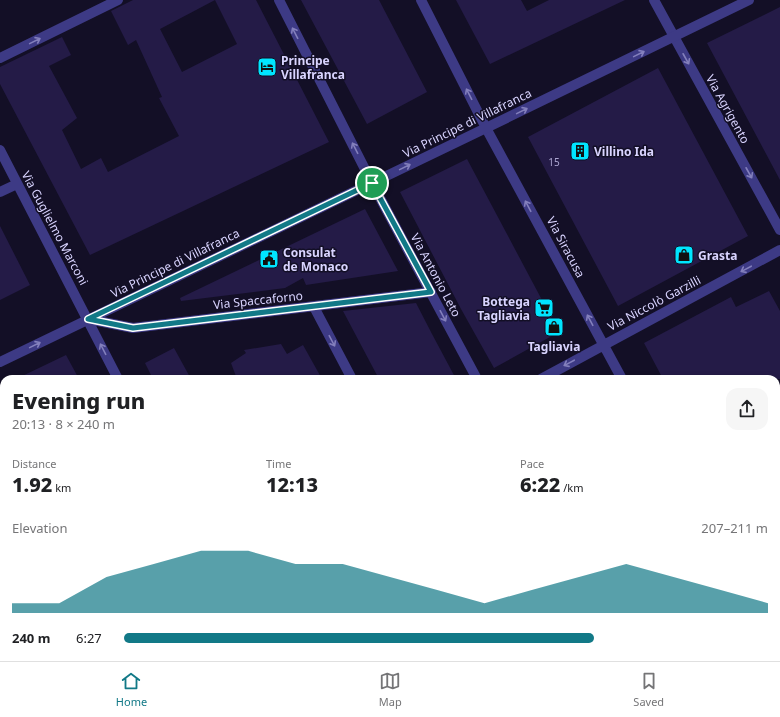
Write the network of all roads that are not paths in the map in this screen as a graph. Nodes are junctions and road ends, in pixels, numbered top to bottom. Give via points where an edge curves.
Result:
1 (118, 0) edge
2 (278, 0) edge
3 (421, 0) edge
4 (654, 0) edge
5 (749, 0) edge
6 (674, 37) junction
7 (0, 58) edge
8 (486, 128) junction
9 (0, 150) edge
10 (372, 183) junction
11 (17, 184) junction
12 (0, 192) edge
13 (780, 230) edge
14 (780, 250) edge
15 (431, 292) junction
16 (314, 307) junction
17 (88, 319) junction
18 (604, 345) junction
19 (0, 362) edge
20 (116, 375) edge
21 (350, 375) edge
22 (475, 375) edge
23 (548, 375) edge
24 (620, 375) edge

7 -> 1 street
10 -> 2 street, Via Antonio Leto
8 -> 3 street, Via Siracusa
4 - 6 street, Via Agrigento
5 - 6 street, Via Principe di Villafranca
8 -> 6 street, Via Principe di Villafranca
6 -> 13 street, Via Agrigento
10 -> 8 street, Via Principe di Villafranca
18 -> 8 street, Via Siracusa
9 - 11 street, Via Guglielmo Marconi
10 - 15 street, Via Antonio Leto
10 - 17 street, Via Principe di Villafranca
11 - 12 street
11 - 17 street, Via Guglielmo Marconi
14 -> 18 street, Via Niccolò Garzilli
15 - 16 street, Via Spaccaforno
15 -> 22 street, Via Antonio Leto
16 - 17 street, Via Spaccaforno via 133,328
16 -> 21 street
19 -> 17 street, Via Principe di Villafranca
20 -> 17 street, Via Guglielmo Marconi
18 -> 23 street, Via Niccolò Garzilli
18 - 24 street, Via Siracusa

